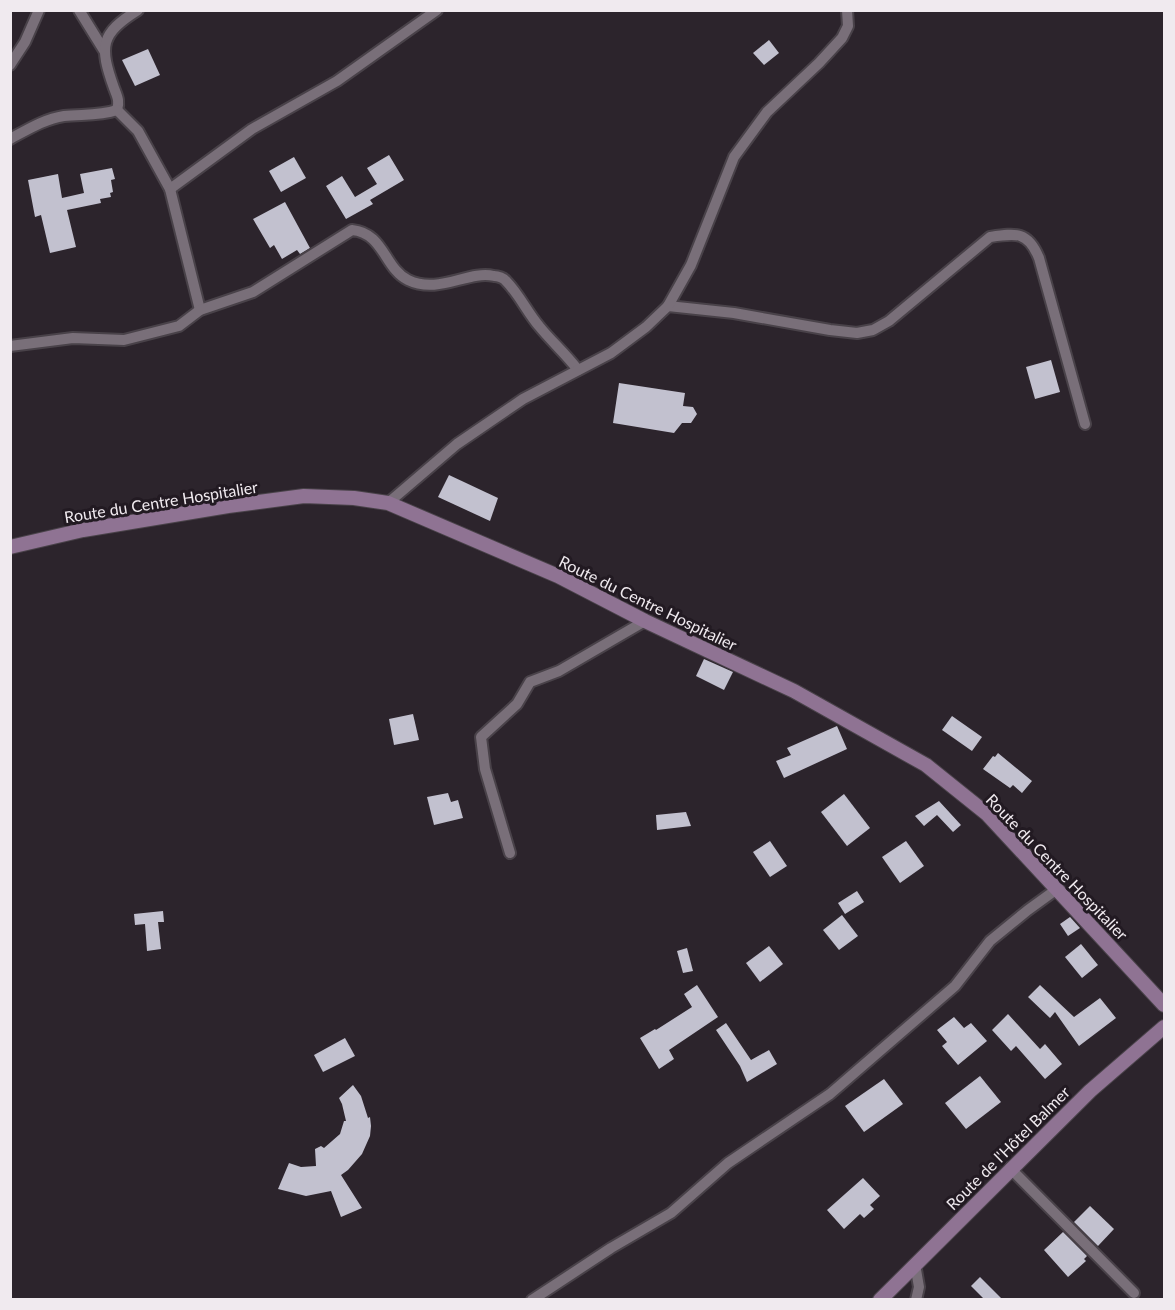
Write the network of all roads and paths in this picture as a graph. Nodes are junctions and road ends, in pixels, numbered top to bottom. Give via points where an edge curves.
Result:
1 (39, 10) edge
2 (79, 10) edge
3 (138, 10) edge
4 (437, 10) edge
5 (847, 10) edge
6 (105, 52) junction
7 (10, 65) edge
8 (117, 110) junction
9 (10, 139) edge
10 (170, 189) junction
11 (668, 306) junction
12 (200, 310) junction
13 (10, 346) edge
14 (578, 370) junction
15 (1085, 424) dead end
16 (388, 503) junction
17 (10, 548) edge
18 (645, 621) junction
19 (510, 853) dead end
20 (1057, 889) junction
21 (1164, 1005) edge
22 (1164, 1027) edge
23 (1010, 1168) junction
24 (915, 1264) junction
25 (1134, 1293) dead end
26 (532, 1299) edge
27 (880, 1299) edge
28 (916, 1299) edge

1 - 7 street
2 - 6 street
3 - 6 street via 107,36
4 - 10 street via 338,81 252,129
5 - 11 street via 848,26 842,38 766,112 734,157 691,265
6 - 8 street via 119,103
8 - 9 street via 45,121
8 - 10 street via 138,131
10 - 12 street
11 - 14 street via 611,353
11 - 15 street via 830,330 873,330 990,237 1020,236 1034,244 1039,258
12 - 13 street via 179,326 124,340 73,338
12 - 14 street via 253,292 352,230 361,231 374,238 406,279 418,283 444,284 486,275 505,279
14 - 16 street via 523,399 458,444
16 - 17 street, Route du Centre Hospitalier via 304,496 83,530
16 - 18 street, Route du Centre Hospitalier via 558,576
18 - 19 street via 559,671 530,682 517,704 482,737 485,769
18 - 20 street, Route du Centre Hospitalier via 794,691 926,765 987,814
20 - 21 street, Route du Centre Hospitalier
20 - 26 street via 990,941 955,986 830,1094 728,1163 671,1213
22 - 23 street, Route de l'Hôtel Balmer via 1090,1090
23 - 24 street, Route de l'Hôtel Balmer
23 - 25 street
24 - 27 street, Route de l'Hôtel Balmer
24 - 28 street via 919,1287

